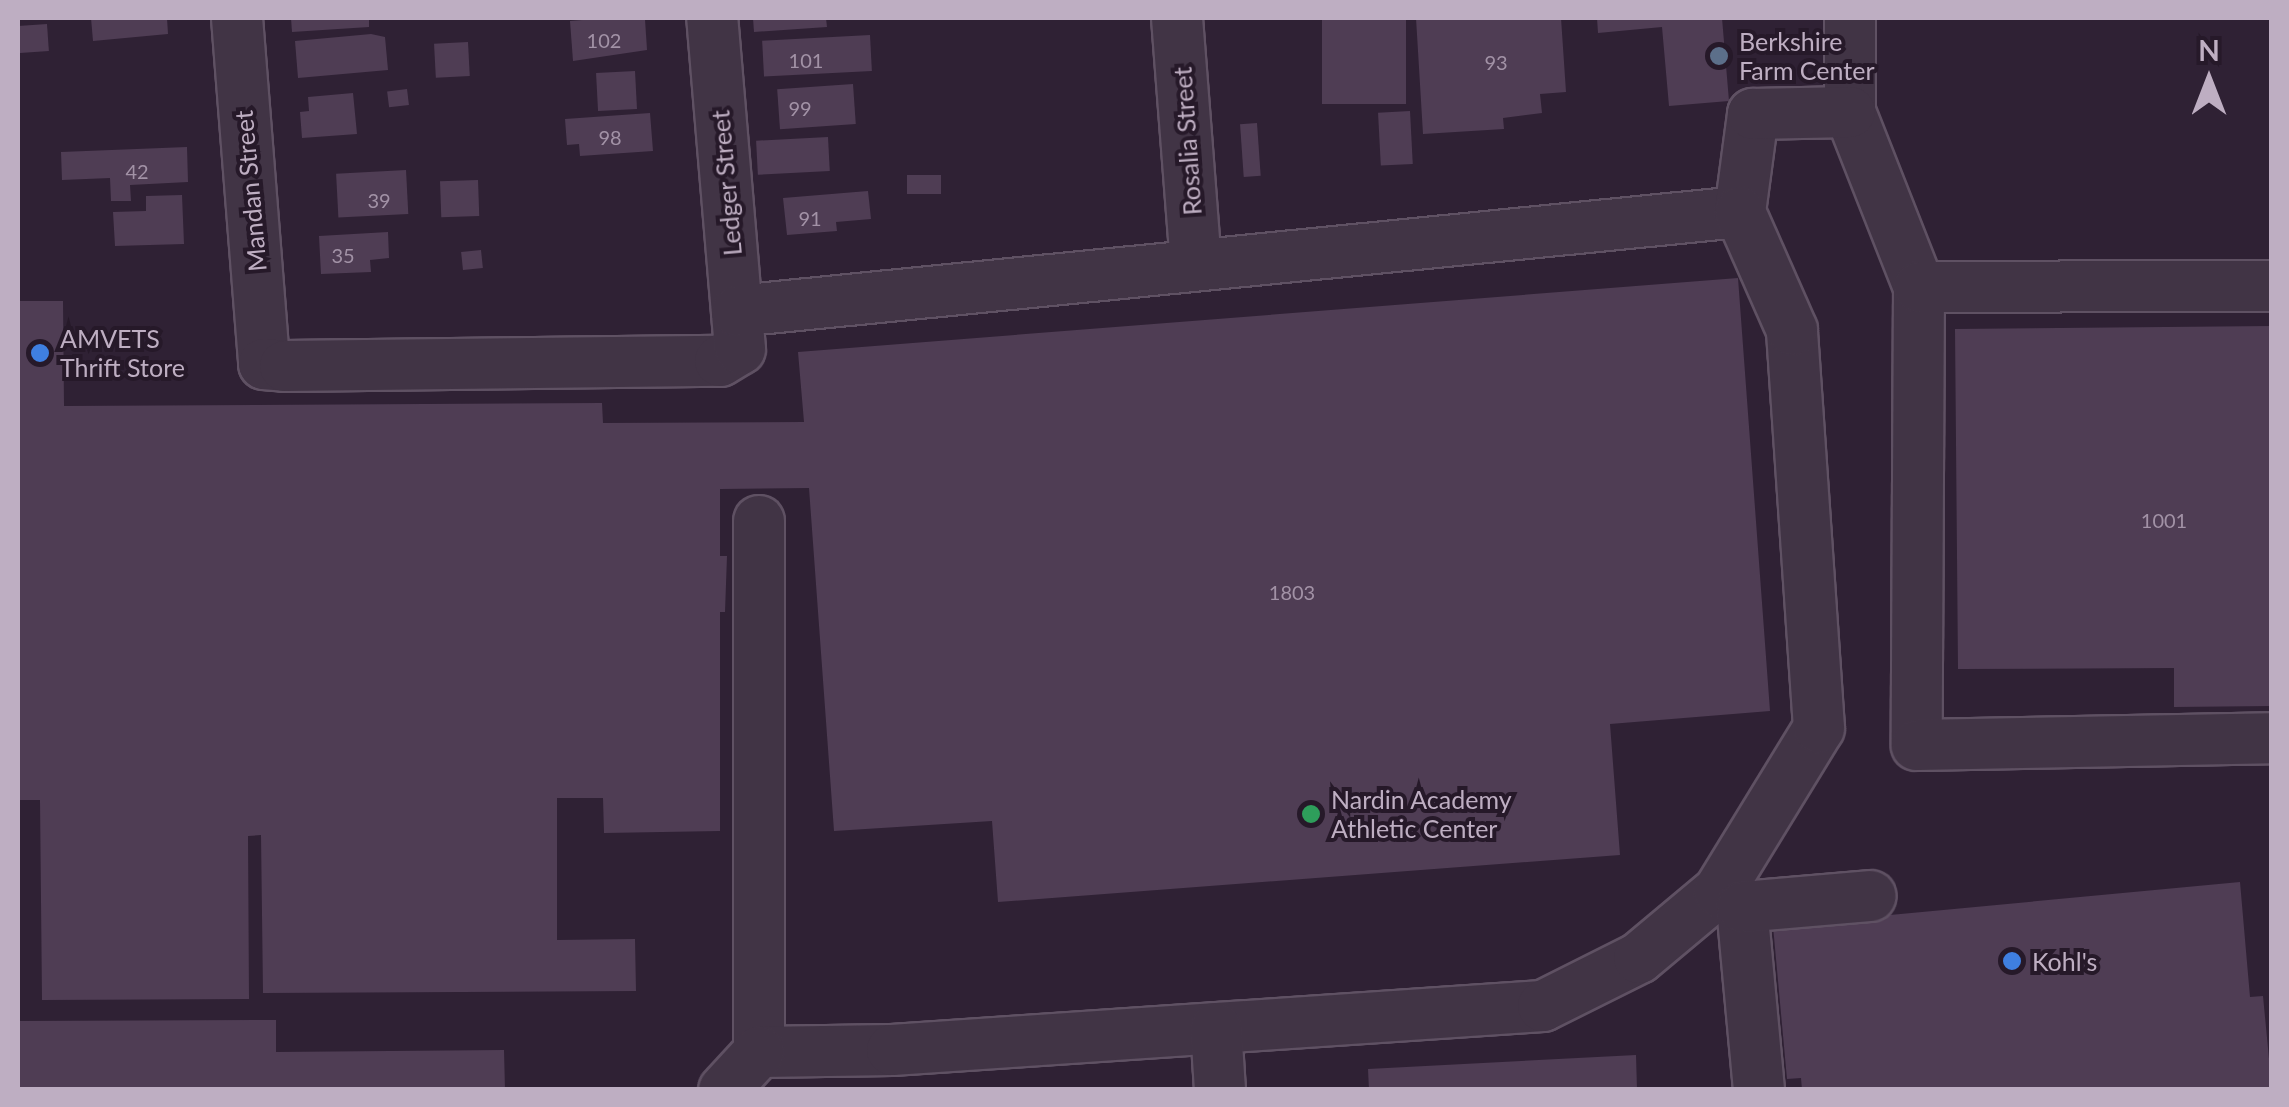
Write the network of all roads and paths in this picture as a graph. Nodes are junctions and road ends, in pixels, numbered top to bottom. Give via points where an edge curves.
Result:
1 (237, 18) edge
2 (712, 18) edge
3 (1177, 18) edge
4 (1850, 18) edge
5 (1850, 112) junction
6 (1740, 212) junction
7 (1196, 266) junction
8 (2272, 286) edge
9 (1919, 287) junction
10 (738, 330) junction
11 (759, 521) dead end
12 (2272, 738) edge
13 (1871, 896) dead end
14 (1730, 899) junction
15 (1216, 1028) junction
16 (759, 1052) junction
17 (724, 1090) edge
18 (1220, 1090) edge
19 (1759, 1090) edge

1 - 10 street, Mandan Street via 264,364 720,361
2 - 10 street, Ledger Street
3 - 7 street, Rosalia Street
4 - 5 street
5 - 6 street via 1752,114
5 - 9 street
6 - 7 street
6 - 14 street via 1792,330 1819,728
7 - 10 street
8 - 9 street
9 - 12 street via 1917,745
11 - 16 street
13 - 14 street
14 - 15 street via 1640,958 1543,1006
14 - 19 street
15 - 16 street
15 - 18 street
16 - 17 street

